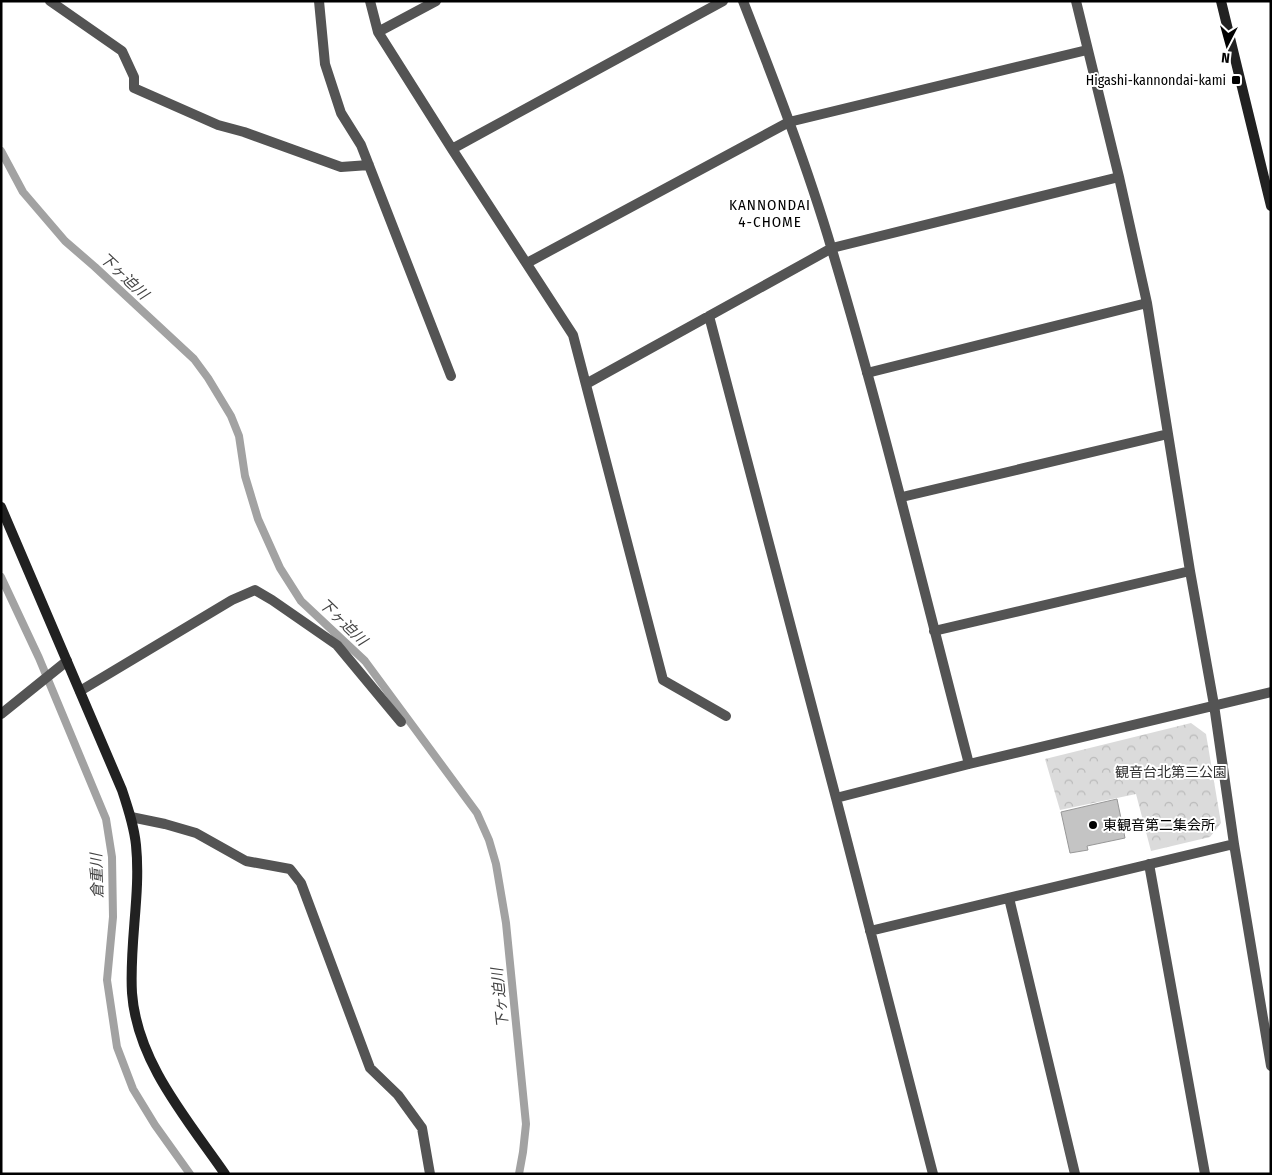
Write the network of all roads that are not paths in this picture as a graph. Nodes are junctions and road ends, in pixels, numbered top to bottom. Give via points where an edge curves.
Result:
1 (50, 1) edge
2 (319, 1) edge
3 (370, 1) edge
4 (436, 1) edge
5 (723, 1) edge
6 (743, 1) edge
7 (1076, 1) edge
8 (1221, 1) edge
9 (378, 32) junction
10 (1087, 50) junction
11 (789, 122) junction
12 (452, 149) junction
13 (369, 165) junction
14 (1119, 178) junction
15 (1271, 206) edge
16 (832, 248) junction
17 (527, 263) junction
18 (1147, 303) junction
19 (709, 316) junction
20 (867, 373) junction
21 (451, 376) dead end
22 (586, 384) junction
23 (1168, 434) junction
24 (902, 497) junction
25 (1, 507) edge
26 (4, 521) edge
27 (1190, 570) junction
28 (934, 631) junction
29 (67, 661) junction
30 (80, 691) junction
31 (1271, 692) edge
32 (1214, 705) junction
33 (1, 714) edge
34 (726, 716) dead end
35 (401, 722) dead end
36 (969, 764) junction
37 (836, 798) junction
38 (131, 817) junction
39 (1234, 844) junction
40 (1150, 864) junction
41 (1009, 898) junction
42 (870, 931) junction
43 (1271, 1066) edge
44 (225, 1174) edge
45 (430, 1174) edge
46 (933, 1174) edge
47 (1075, 1174) edge
48 (1205, 1174) edge

1 - 13 street via 122,51 134,77 134,88 218,125 342,166
2 - 13 street via 325,64 341,114 361,145
3 - 9 street
4 - 9 street
5 - 12 street
6 - 11 street
7 - 10 street
8 - 15 street
9 - 12 street
10 - 11 street
10 - 14 street
11 - 16 street
11 - 17 street
12 - 17 street
13 - 21 street
14 - 16 street
14 - 18 street
16 - 19 street
16 - 20 street
17 - 22 street via 573,335
18 - 20 street
18 - 23 street
19 - 22 street
19 - 37 street
20 - 24 street
22 - 34 street via 662,680
23 - 24 street
23 - 27 street
24 - 28 street
25 - 26 street
26 - 29 street
27 - 28 street
27 - 32 street
28 - 36 street
29 - 30 street
29 - 33 street
30 - 35 street via 232,600 255,590 338,645
30 - 38 street
31 - 32 street
32 - 36 street
32 - 39 street
36 - 37 street
37 - 42 street
38 - 44 street via 136,846 132,995 138,1028 150,1060 167,1090
38 - 45 street via 196,833 246,861 290,868 301,883 370,1068 398,1095 422,1128
39 - 40 street
39 - 43 street
40 - 41 street
40 - 48 street
41 - 42 street
41 - 47 street
42 - 46 street

